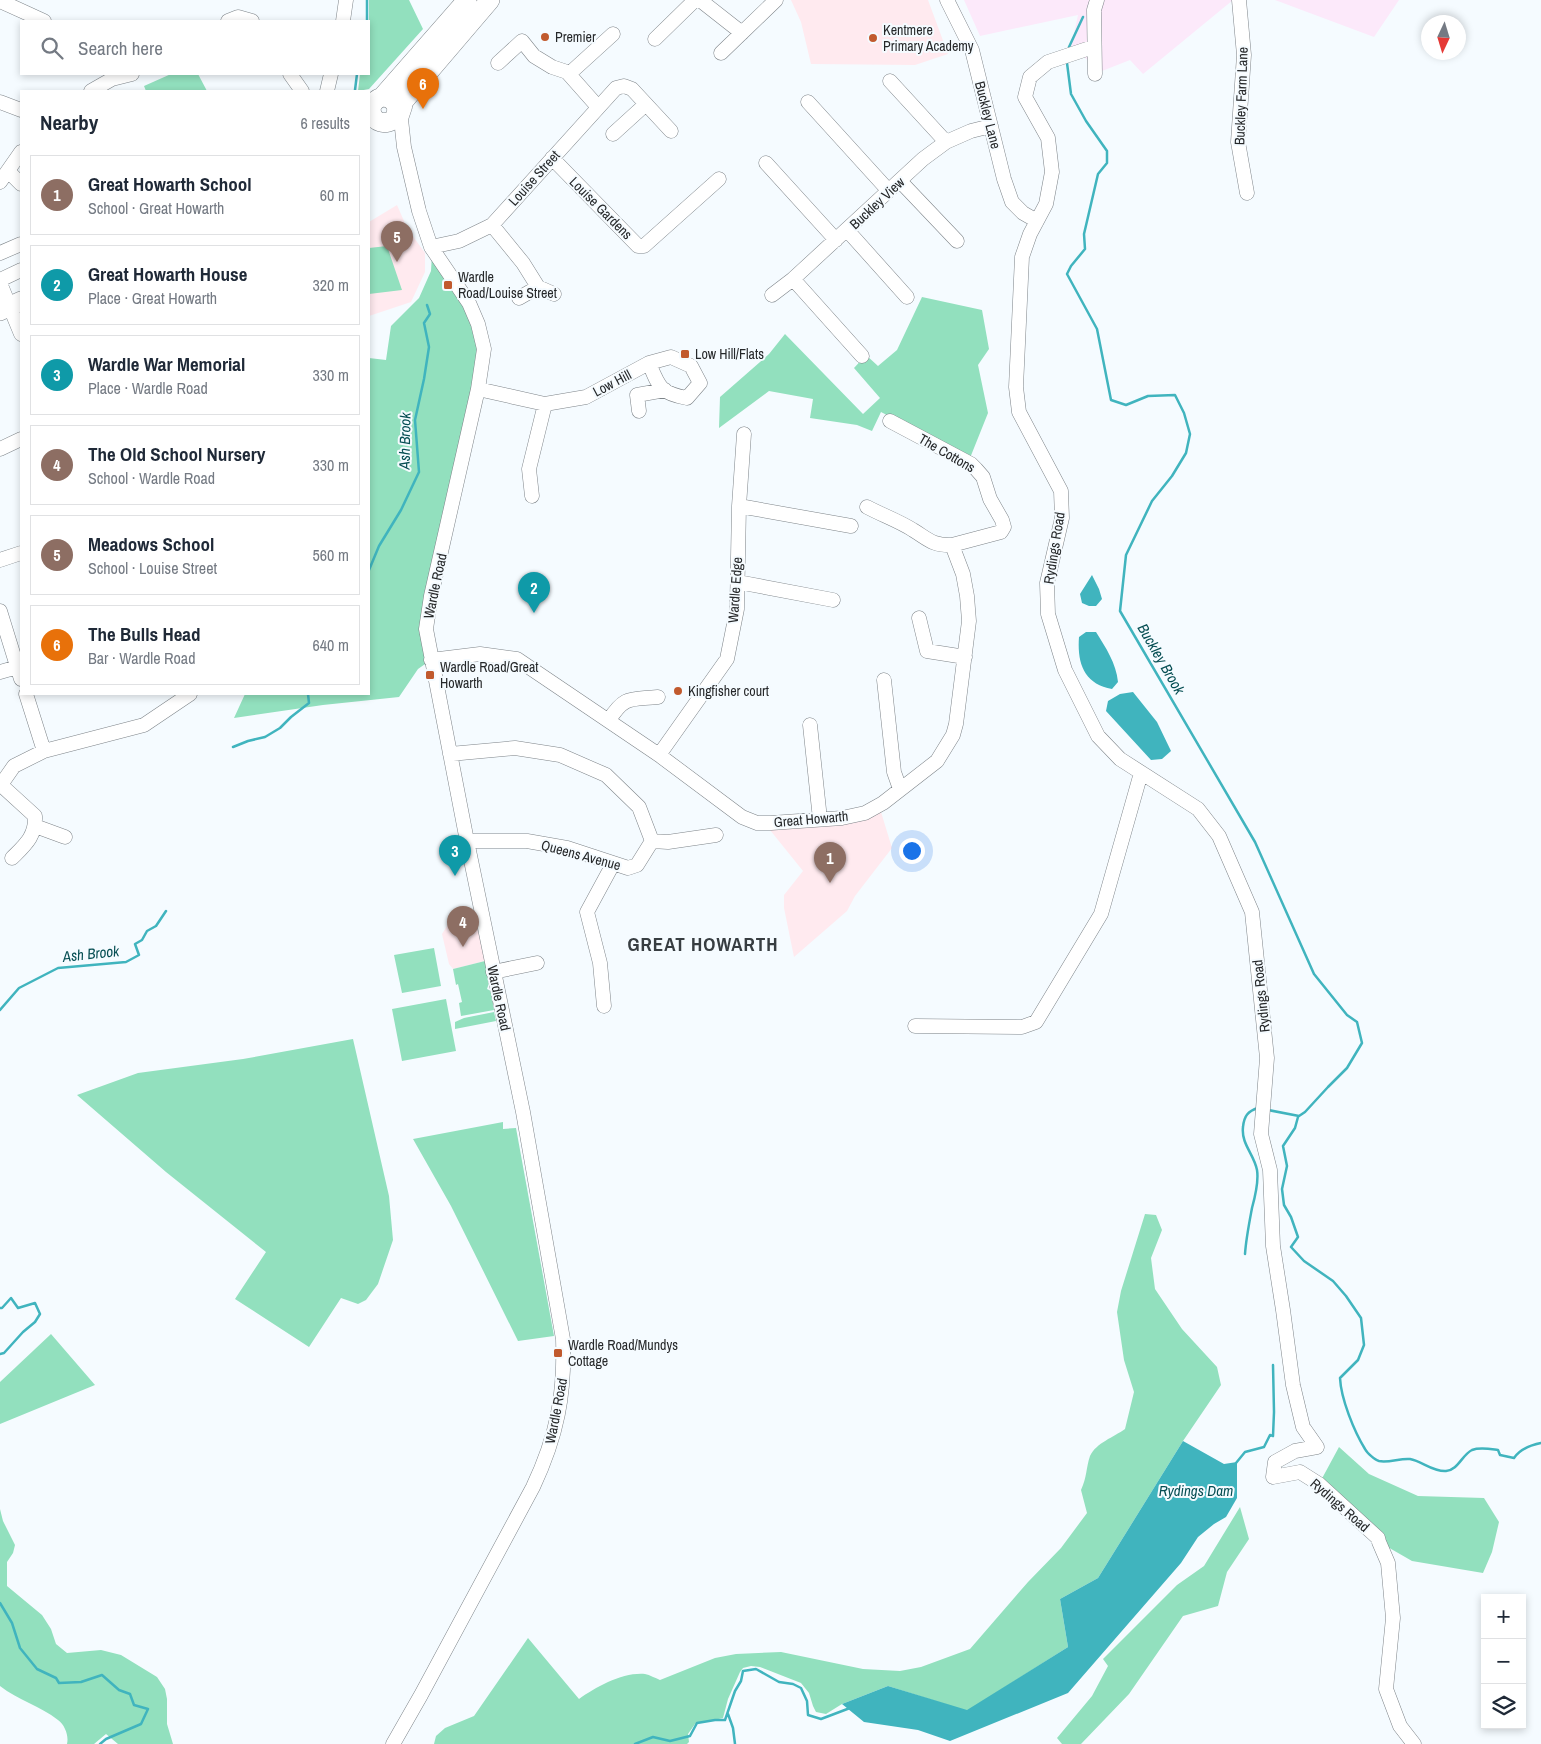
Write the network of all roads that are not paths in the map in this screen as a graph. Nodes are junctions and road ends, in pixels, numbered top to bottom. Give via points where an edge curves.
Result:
1 (346, 0) edge
2 (467, 0) edge
3 (490, 0) edge
4 (695, 0) edge
5 (700, 0) edge
6 (776, 0) edge
7 (947, 0) edge
8 (1097, 0) edge
9 (1239, 0) edge
10 (4, 1) edge
11 (42, 20) edge
12 (230, 20) edge
13 (248, 20) edge
14 (343, 20) edge
15 (742, 33) junction
16 (613, 34) dead end
17 (654, 40) dead end
18 (1093, 48) junction
19 (721, 53) dead end
20 (498, 63) dead end
21 (569, 74) junction
22 (1095, 74) dead end
23 (291, 75) edge
24 (331, 75) edge
25 (111, 76) edge
26 (890, 82) dead end
27 (92, 90) edge
28 (301, 90) edge
29 (327, 90) edge
30 (0, 102) edge
31 (808, 102) dead end
32 (646, 104) junction
33 (598, 107) junction
34 (20, 110) edge
35 (381, 113) edge
36 (991, 126) junction
37 (671, 131) dead end
38 (613, 134) dead end
39 (946, 142) junction
40 (20, 153) edge
41 (552, 158) junction
42 (766, 163) dead end
43 (4, 177) edge
44 (719, 179) dead end
45 (900, 181) junction
46 (20, 184) edge
47 (888, 190) junction
48 (1247, 192) dead end
49 (1037, 221) junction
50 (492, 225) junction
51 (842, 235) junction
52 (957, 240) dead end
53 (20, 244) edge
54 (431, 247) junction
55 (0, 253) edge
56 (20, 271) edge
57 (793, 279) junction
58 (0, 282) edge
59 (538, 288) junction
60 (554, 294) dead end
61 (772, 296) dead end
62 (907, 297) dead end
63 (519, 298) dead end
64 (11, 306) edge
65 (20, 331) edge
66 (862, 356) dead end
67 (649, 363) junction
68 (478, 389) junction
69 (664, 390) junction
70 (545, 404) junction
71 (639, 411) dead end
72 (890, 421) dead end
73 (744, 434) dead end
74 (20, 439) edge
75 (0, 449) edge
76 (532, 496) dead end
77 (739, 506) junction
78 (867, 507) dead end
79 (851, 526) dead end
80 (952, 545) junction
81 (20, 553) edge
82 (0, 560) edge
83 (738, 582) junction
84 (833, 600) dead end
85 (0, 611) edge
86 (918, 618) dead end
87 (965, 657) junction
88 (431, 660) junction
89 (20, 671) edge
90 (0, 672) edge
91 (884, 680) dead end
92 (26, 695) edge
93 (189, 695) edge
94 (658, 697) dead end
95 (609, 720) junction
96 (810, 725) dead end
97 (44, 752) junction
98 (450, 754) junction
99 (659, 755) junction
100 (1142, 773) junction
101 (1, 786) edge
102 (900, 789) junction
103 (820, 819) junction
104 (36, 826) junction
105 (716, 835) dead end
106 (65, 837) dead end
107 (467, 841) junction
108 (652, 841) junction
109 (12, 858) dead end
110 (614, 864) junction
111 (537, 963) dead end
112 (493, 972) junction
113 (604, 1006) dead end
114 (915, 1026) dead end
115 (393, 1744) edge
116 (1414, 1744) edge

1 - 14 street
2 - 35 highway
3 - 35 highway via 418,84
4 - 17 street
5 - 15 street
6 - 15 street
7 - 36 street, Buckley Lane via 972,50
8 - 18 street
9 - 48 street, Buckley Farm Lane via 1244,55 1238,142
10 - 11 street
12 - 13 street via 238,17
15 - 19 street
16 - 21 street
18 - 22 street
18 - 49 street, Rydings Road via 1048,62 1030,77 1025,97 1048,138 1052,172 1046,204
20 - 21 street via 522,41 534,56
21 - 33 street
23 - 28 street
24 - 29 street
25 - 27 street
26 - 39 street
30 - 34 street
31 - 47 street
32 - 33 street, Louise Street via 632,89 624,86 616,88
32 - 37 street
32 - 38 street
33 - 41 street, Louise Street
35 - 54 street, Wardle Road via 404,147
36 - 39 street, Buckley View
36 - 49 street, Buckley Lane via 1012,202
39 - 45 street, Buckley View
40 - 43 street
41 - 44 street, Louise Gardens via 638,246 644,246
41 - 50 street, Louise Street
42 - 51 street
43 - 46 street
45 - 47 street, Buckley View
45 - 52 street
47 - 51 street, Buckley View
49 - 100 street, Rydings Road via 1022,257 1016,387 1019,412 1061,491 1062,518 1047,583 1048,614 1065,670 1098,736 1120,759
50 - 54 street, Louise Street via 459,241
50 - 59 street
51 - 57 street, Buckley View
51 - 62 street
53 - 55 street
54 - 68 street, Wardle Road via 469,303 478,324 484,349
56 - 58 street
57 - 61 street, Buckley View
57 - 66 street
58 - 64 street
59 - 60 street
59 - 63 street
64 - 65 street
67 - 69 street via 657,383
67 - 69 street, Low Hill via 671,357 691,366 700,383 687,398 670,395
67 - 70 street, Low Hill via 586,397
68 - 70 street, Low Hill
68 - 88 street, Wardle Road via 428,612 426,629
69 - 71 street via 637,395
70 - 76 street via 529,469
72 - 80 street, The Cottons via 971,464 983,477 1002,520 1002,532
73 - 77 street, Wardle Edge
74 - 75 street
77 - 79 street
77 - 83 street, Wardle Edge
78 - 80 street via 930,542
80 - 87 street, Great Howarth via 968,596
81 - 82 street
83 - 84 street
83 - 99 street, Wardle Edge via 737,609 727,658
85 - 89 street
86 - 87 street via 927,651
87 - 102 street, Great Howarth via 953,735 937,761
88 - 95 street, Great Howarth via 480,654 517,659
88 - 98 street, Wardle Road
89 - 90 street
91 - 102 street via 894,772
92 - 97 street
93 - 97 street via 144,725
94 - 95 street via 625,700
95 - 99 street, Great Howarth
96 - 103 street
97 - 101 street via 14,766
98 - 107 street, Wardle Road
98 - 108 street via 516,748 560,755 606,775 639,807
99 - 103 street, Great Howarth via 742,817 757,823
100 - 114 street via 1101,914 1036,1022 1022,1027
100 - 116 street, Rydings Road via 1198,809 1219,836 1252,912 1268,1058 1261,1134 1270,1170 1272,1246 1293,1385 1303,1427 1317,1446 1295,1451 1275,1462 1273,1477 1300,1472 1320,1484 1378,1538 1388,1563 1393,1618 1386,1689 1400,1726
101 - 104 street via 35,816
102 - 103 street, Great Howarth via 865,813
104 - 106 street
104 - 109 street via 31,838
105 - 108 street
107 - 110 street, Queens Avenue via 526,842 567,848
107 - 112 street, Wardle Road
108 - 110 street, Queens Avenue via 637,865 628,868
110 - 113 street via 587,912 600,963
111 - 112 street
112 - 115 street, Wardle Road via 523,1112 563,1339 564,1377 559,1414 547,1456 533,1487

